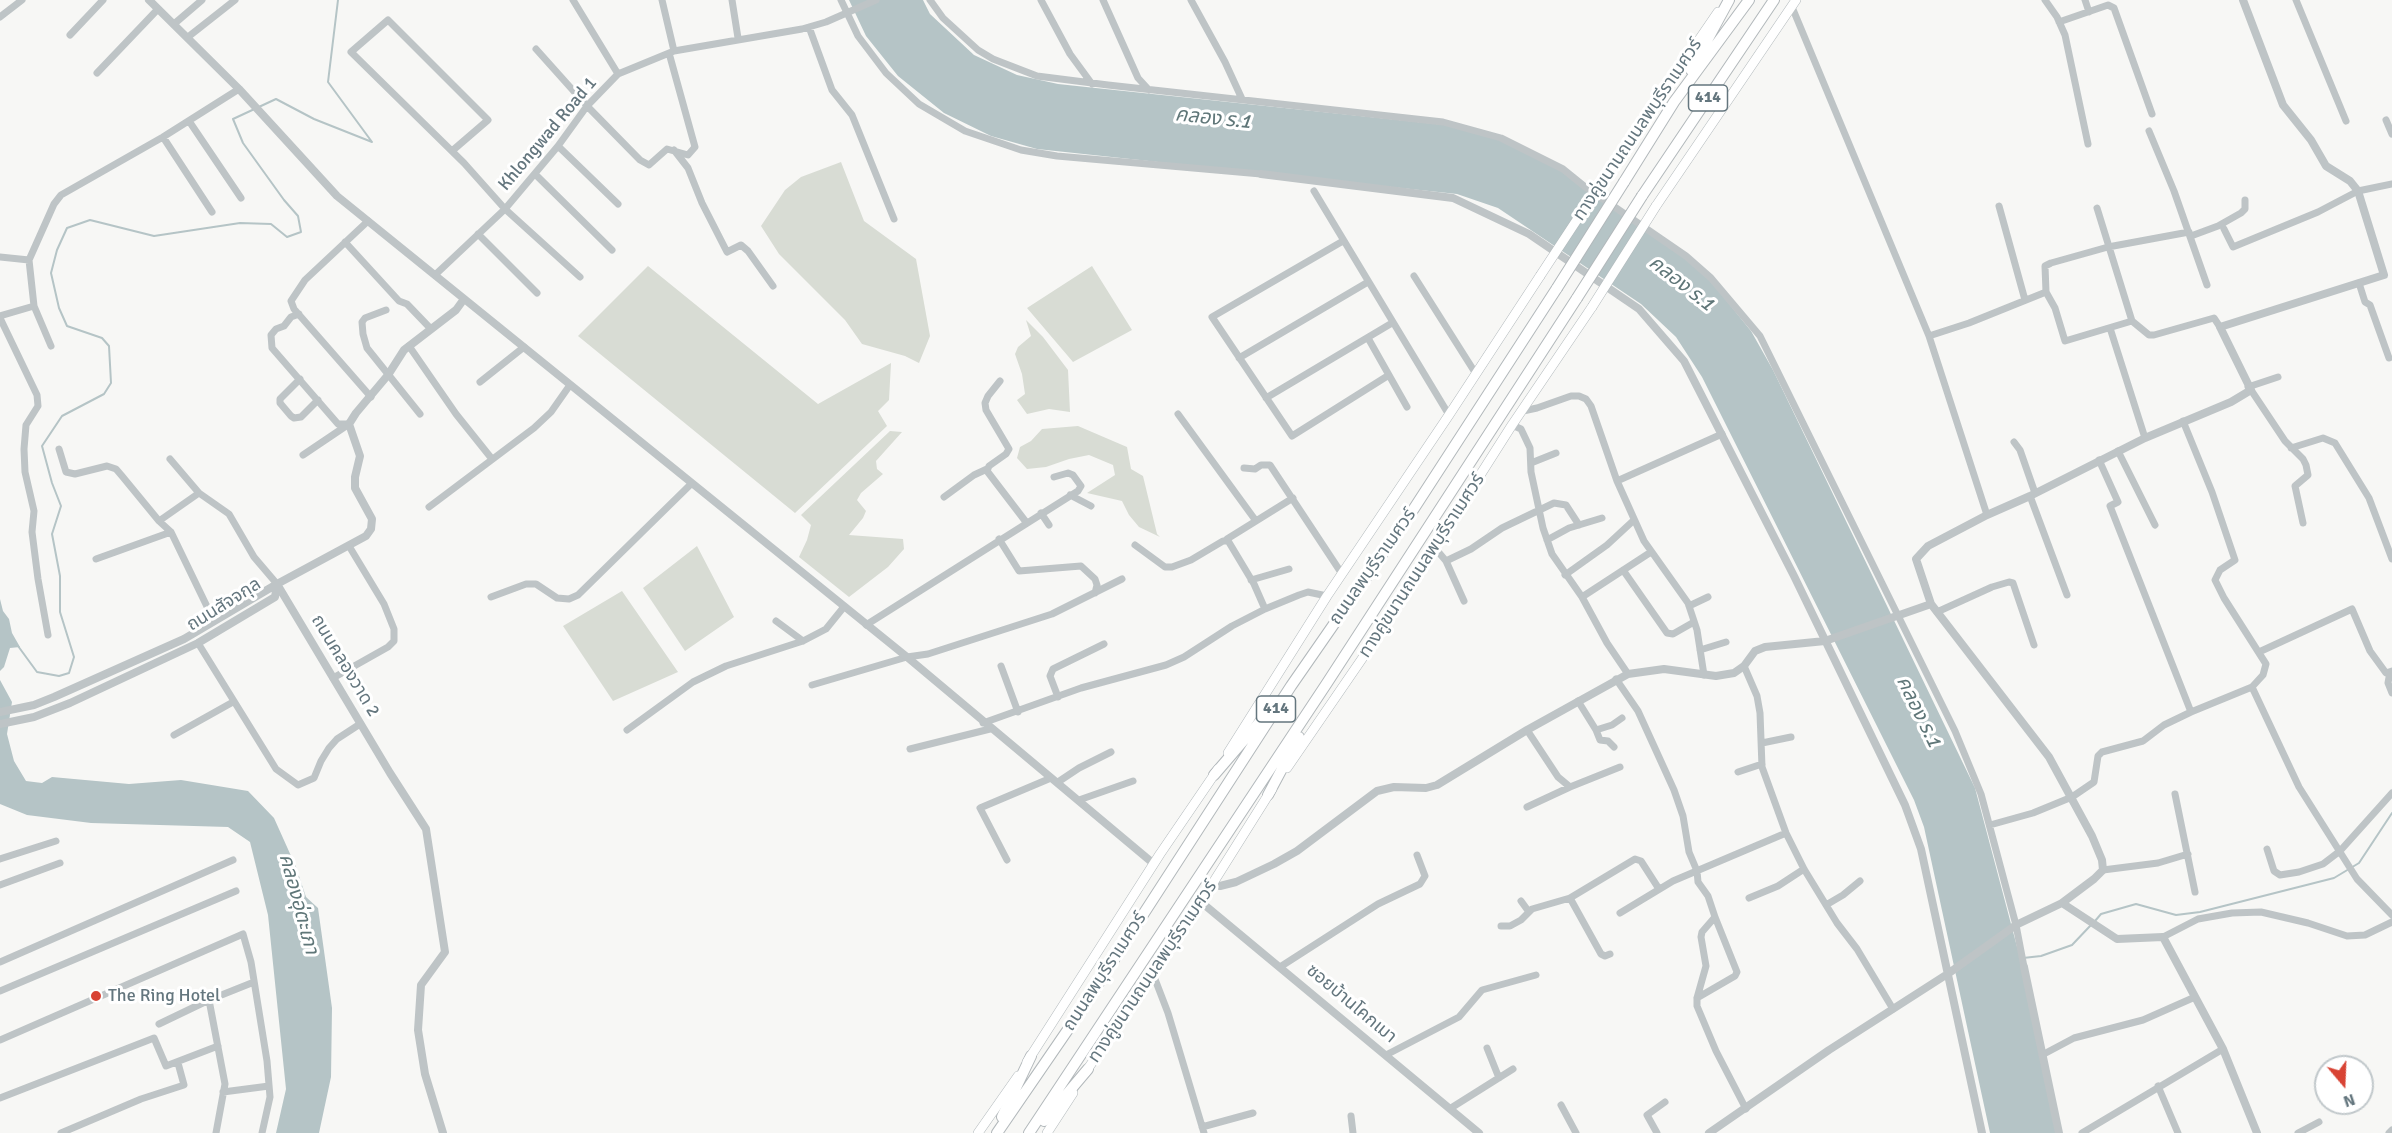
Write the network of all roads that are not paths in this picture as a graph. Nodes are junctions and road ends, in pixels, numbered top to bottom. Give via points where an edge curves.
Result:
1 (22, 0) edge
2 (102, 0) edge
3 (149, 0) edge
4 (201, 0) edge
5 (235, 0) edge
6 (573, 0) edge
7 (662, 0) edge
8 (732, 0) edge
9 (841, 0) edge
10 (876, 0) edge
11 (930, 0) edge
12 (1041, 0) edge
13 (1103, 0) edge
14 (1191, 0) edge
15 (1727, 0) edge
16 (1749, 0) edge
17 (1773, 0) edge
18 (2045, 0) edge
19 (2085, 0) edge
20 (2255, 0) edge
21 (2296, 0) edge
22 (2244, 2) edge
23 (1794, 3) edge
24 (158, 9) junction
25 (850, 12) junction
26 (1741, 12) junction
27 (2089, 12) junction
28 (0, 16) edge
29 (2059, 22) junction
30 (1758, 23) junction
31 (174, 24) junction
32 (810, 27) junction
33 (70, 35) dead end
34 (188, 37) junction
35 (738, 38) junction
36 (536, 49) dead end
37 (671, 52) junction
38 (97, 73) dead end
39 (618, 74) junction
40 (1092, 84) junction
41 (239, 89) junction
42 (1149, 90) junction
43 (1242, 99) junction
44 (1674, 102) junction
45 (587, 106) junction
46 (2152, 114) dead end
47 (2386, 120) dead end
48 (189, 121) junction
49 (2346, 122) dead end
50 (2150, 131) dead end
51 (2392, 134) edge
52 (163, 137) junction
53 (2088, 144) dead end
54 (558, 146) junction
55 (674, 150) junction
56 (452, 151) junction
57 (535, 174) junction
58 (1262, 174) joint
59 (2392, 184) edge
60 (1314, 191) dead end
61 (2358, 191) junction
62 (241, 198) dead end
63 (2245, 200) dead end
64 (618, 204) dead end
65 (1999, 206) dead end
66 (2097, 208) dead end
67 (505, 209) junction
68 (212, 212) dead end
69 (894, 219) dead end
70 (368, 221) junction
71 (2224, 229) dead end
72 (478, 234) junction
73 (2190, 234) junction
74 (1343, 241) junction
75 (345, 242) junction
76 (2108, 247) junction
77 (612, 250) dead end
78 (0, 257) edge
79 (29, 260) junction
80 (2388, 273) edge
81 (435, 275) junction
82 (1414, 276) dead end
83 (580, 277) dead end
84 (1368, 282) junction
85 (2359, 283) junction
86 (2207, 285) dead end
87 (773, 286) dead end
88 (2046, 292) junction
89 (537, 293) dead end
90 (464, 299) junction
91 (2025, 300) junction
92 (34, 306) junction
93 (386, 310) dead end
94 (299, 314) junction
95 (0, 317) edge
96 (2132, 321) junction
97 (1392, 323) junction
98 (2220, 327) junction
99 (2110, 328) junction
100 (431, 329) junction
101 (1929, 336) junction
102 (1368, 338) junction
103 (51, 346) dead end
104 (409, 346) junction
105 (524, 347) junction
106 (1239, 358) junction
107 (2389, 358) dead end
108 (1476, 374) junction
109 (388, 375) junction
110 (1389, 375) junction
111 (2278, 377) dead end
112 (300, 379) junction
113 (1000, 381) dead end
114 (480, 382) dead end
115 (570, 385) junction
116 (2250, 389) junction
117 (371, 397) junction
118 (1266, 398) junction
119 (318, 400) junction
120 (1407, 407) dead end
121 (1523, 411) junction
122 (420, 414) dead end
123 (1178, 414) dead end
124 (1449, 416) junction
125 (2183, 421) junction
126 (349, 424) junction
127 (1512, 425) junction
128 (1722, 434) junction
129 (2145, 438) junction
130 (2014, 442) dead end
131 (2291, 448) junction
132 (59, 449) dead end
133 (2118, 451) junction
134 (1556, 453) dead end
135 (303, 455) dead end
136 (170, 459) dead end
137 (492, 459) junction
138 (2099, 460) junction
139 (1531, 463) junction
140 (1244, 468) dead end
141 (987, 469) junction
142 (1054, 477) dead end
143 (1617, 481) junction
144 (691, 484) junction
145 (199, 493) junction
146 (1070, 495) junction
147 (2033, 495) junction
148 (944, 497) dead end
149 (1293, 498) junction
150 (1091, 506) dead end
151 (429, 507) dead end
152 (1413, 510) junction
153 (1540, 512) junction
154 (1041, 513) junction
155 (1987, 515) junction
156 (1602, 519) dead end
157 (1634, 520) junction
158 (159, 521) junction
159 (1256, 521) junction
160 (1026, 522) junction
161 (1431, 522) junction
162 (2303, 524) dead end
163 (1048, 525) dead end
164 (1579, 525) junction
165 (2155, 525) dead end
166 (171, 532) junction
167 (999, 539) junction
168 (1547, 540) junction
169 (1227, 541) junction
170 (1135, 545) dead end
171 (349, 546) junction
172 (1435, 548) junction
173 (1651, 552) junction
174 (96, 559) dead end
175 (2392, 559) edge
176 (1446, 561) junction
177 (1289, 568) dead end
178 (1623, 570) junction
179 (1342, 574) junction
180 (1565, 575) junction
181 (1122, 579) dead end
182 (1251, 580) junction
183 (277, 584) junction
184 (1095, 592) junction
185 (2067, 595) dead end
186 (1327, 596) junction
187 (491, 597) dead end
188 (1582, 597) junction
189 (1708, 597) dead end
190 (1464, 601) dead end
191 (1931, 604) junction
192 (1689, 606) junction
193 (843, 608) junction
194 (1265, 609) junction
195 (1937, 612) junction
196 (1897, 617) junction
197 (214, 621) junction
198 (776, 621) dead end
199 (1694, 622) junction
200 (866, 625) junction
201 (48, 635) dead end
202 (803, 641) junction
203 (1825, 641) junction
204 (1726, 642) dead end
205 (198, 643) junction
206 (1104, 644) dead end
207 (2034, 645) dead end
208 (1700, 650) junction
209 (2259, 652) junction
210 (907, 657) junction
211 (1002, 666) dead end
212 (1744, 666) junction
213 (2391, 672) edge
214 (1628, 674) junction
215 (1704, 675) junction
216 (333, 678) junction
217 (1616, 679) junction
218 (1327, 683) junction
219 (812, 685) dead end
220 (1291, 686) junction
221 (2252, 687) junction
222 (2392, 693) edge
223 (1058, 698) junction
224 (1578, 701) junction
225 (233, 702) junction
226 (0, 712) edge
227 (1018, 712) junction
228 (2191, 712) junction
229 (1622, 718) dead end
230 (0, 724) edge
231 (360, 724) junction
232 (987, 726) junction
233 (627, 730) dead end
234 (1527, 730) junction
235 (1596, 730) junction
236 (174, 735) dead end
237 (1791, 737) dead end
238 (1761, 743) junction
239 (1614, 747) dead end
240 (910, 750) dead end
241 (1111, 752) dead end
242 (1761, 764) junction
243 (1620, 767) dead end
244 (1738, 772) dead end
245 (1214, 775) junction
246 (1054, 780) junction
247 (1133, 781) dead end
248 (1570, 787) junction
249 (2392, 793) edge
250 (2175, 794) dead end
251 (1268, 795) junction
252 (2072, 797) junction
253 (1079, 800) junction
254 (1527, 807) dead end
255 (1990, 825) junction
256 (1786, 833) junction
257 (56, 841) dead end
258 (2267, 849) dead end
259 (2340, 851) junction
260 (2188, 854) junction
261 (1417, 855) dead end
262 (0, 859) edge
263 (233, 860) dead end
264 (1007, 860) dead end
265 (60, 863) dead end
266 (1154, 864) junction
267 (1804, 869) junction
268 (2103, 870) junction
269 (1696, 871) junction
270 (1860, 881) dead end
271 (1213, 883) junction
272 (0, 885) edge
273 (1659, 888) junction
274 (236, 891) dead end
275 (2195, 892) dead end
276 (1570, 898) junction
277 (1749, 898) dead end
278 (1521, 901) dead end
279 (1201, 902) junction
280 (2062, 903) junction
281 (1826, 905) junction
282 (1529, 912) junction
283 (1620, 913) dead end
284 (2392, 915) edge
285 (1715, 917) junction
286 (2392, 922) edge
287 (2016, 925) junction
288 (1501, 927) dead end
289 (2163, 937) junction
290 (1610, 954) dead end
291 (0, 962) edge
292 (1280, 967) junction
293 (2024, 967) joint
294 (1949, 973) junction
295 (1153, 974) junction
296 (1536, 975) dead end
297 (254, 982) junction
298 (0, 991) edge
299 (2195, 997) junction
300 (1697, 998) junction
301 (209, 1000) junction
302 (1893, 1009) junction
303 (159, 1024) dead end
304 (0, 1040) edge
305 (218, 1046) junction
306 (1486, 1048) dead end
307 (2223, 1048) junction
308 (1386, 1055) junction
309 (2043, 1055) junction
310 (1031, 1056) junction
311 (178, 1063) junction
312 (1088, 1069) junction
313 (1513, 1069) dead end
314 (1499, 1078) junction
315 (270, 1086) junction
316 (2158, 1086) junction
317 (223, 1092) junction
318 (0, 1098) edge
319 (1665, 1102) dead end
320 (1561, 1105) dead end
321 (1451, 1108) junction
322 (1746, 1109) junction
323 (1253, 1113) dead end
324 (1351, 1116) dead end
325 (2319, 1122) dead end
326 (1203, 1130) edge
327 (1722, 1130) edge
328 (61, 1133) edge
329 (216, 1133) edge
330 (262, 1133) edge
331 (443, 1133) edge
332 (978, 1133) edge
333 (995, 1133) edge
334 (1029, 1133) edge
335 (1034, 1133) edge
336 (1047, 1133) edge
337 (1353, 1133) edge
338 (1479, 1133) edge
339 (1576, 1133) edge
340 (1657, 1133) edge
341 (1709, 1133) edge
342 (1982, 1133) edge
343 (2059, 1133) edge
344 (2082, 1133) edge
345 (2178, 1133) edge
346 (2257, 1133) edge
347 (2298, 1133) edge

1 - 28 street
2 - 33 street
3 - 24 street
4 - 31 street
5 - 34 street
6 - 39 street
7 - 37 street
8 - 35 street
9 - 25 street
10 - 25 street, Khlongwad Road 1
11 - 40 street via 955,30 993,59 1037,76
12 - 40 street via 1070,54
13 - 42 street via 1138,78
14 - 43 street
15 - 44 main road
15 - 108 main road, ทางคู่ขนานถนนลพบุรีราเมศวร์ / 414, bridge
16 - 26 main road, ถนนลพบุรีราเมศวร์ / 414
17 - 30 main road, ถนนลพบุรีราเมศวร์ / 414
18 - 29 street
19 - 27 street
20 - 22 street
21 - 49 street
22 - 61 street via 2283,105 2326,166
23 - 101 street
23 - 121 main road, ทางคู่ขนานถนนลพบุรีราเมศวร์ / 414, bridge
24 - 31 street
24 - 38 street
25 - 32 street, Khlongwad Road 1
25 - 58 street via 863,44 893,80 919,104 964,131 1021,150 1057,156
26 - 30 main road
26 - 44 main road, ถนนลพบุรีราเมศวร์ / 414
27 - 29 street
27 - 46 street via 2108,5 2114,8
29 - 53 street
30 - 161 main road, ถนนลพบุรีราเมศวร์ / 414, bridge
31 - 34 street
32 - 35 street, Khlongwad Road 1
32 - 69 street via 832,90 852,115
34 - 41 street
35 - 37 street, Khlongwad Road 1
36 - 45 street
37 - 39 street, Khlongwad Road 1
37 - 55 street via 695,147 688,155
39 - 45 street, Khlongwad Road 1
40 - 42 street
41 - 48 street
41 - 70 street via 337,196
42 - 43 street
43 - 196 street via 1443,122 1501,138 1563,169 1686,256 1711,278 1760,336
44 - 152 main road, ถนนลพบุรีราเมศวร์ / 414, bridge
45 - 54 street, Khlongwad Road 1
45 - 55 street via 649,165 667,149
47 - 51 street
48 - 52 street
48 - 62 street
50 - 73 street
52 - 68 street
52 - 79 street via 61,195
54 - 57 street, Khlongwad Road 1
54 - 64 street
55 - 87 street via 688,168 727,252 741,246 748,251
56 - 56 street via 488,120 388,20 351,52
56 - 67 street
57 - 67 street, Khlongwad Road 1
57 - 77 street
58 - 128 street via 1453,198 1529,234 1639,309 1684,361
59 - 61 street
60 - 74 street
61 - 71 street via 2233,247
61 - 80 street
63 - 73 street via 2241,213 2218,226
65 - 91 street
66 - 76 street
67 - 72 street, Khlongwad Road 1
67 - 83 street
70 - 75 street
70 - 81 street
72 - 81 street, Khlongwad Road 1
72 - 89 street
73 - 76 street
73 - 86 street
74 - 84 street
74 - 106 street via 1212,317
75 - 94 street via 292,298
75 - 100 street via 399,301 407,304
76 - 88 street via 2045,266
76 - 96 street
78 - 79 street
79 - 92 street
80 - 85 street
81 - 90 street
82 - 108 street
84 - 97 street
84 - 106 street
85 - 98 street
85 - 107 street
88 - 91 street
88 - 99 street via 2065,341
90 - 100 street
90 - 105 street
91 - 101 street
92 - 95 street
92 - 103 street
93 - 109 street via 365,318 362,329 367,348
94 - 112 street via 276,329 270,339 272,348
94 - 117 street
95 - 201 street via 37,395 38,406 26,425 24,449
96 - 98 street via 2154,335 2214,318
96 - 99 street
97 - 102 street
97 - 124 street
98 - 116 street
99 - 129 street
100 - 104 street
101 - 155 street
102 - 110 street
102 - 118 street
104 - 109 street
104 - 137 street
105 - 114 street
105 - 115 street
106 - 118 street
108 - 124 main road, ทางคู่ขนานถนนลพบุรีราเมศวร์ / 414
109 - 117 street
109 - 122 street
110 - 118 street via 1292,436
110 - 120 street
111 - 116 street
112 - 119 street
112 - 119 street via 280,399 291,416 302,417
113 - 141 street via 985,403 1005,434 1009,452
115 - 137 street via 542,420
115 - 144 street
116 - 125 street via 2231,402
116 - 131 street
117 - 126 street
119 - 126 street via 338,424
121 - 127 main road, ทางคู่ขนานถนนลพบุรีราเมศวร์ / 414
121 - 143 street via 1571,396 1586,399
123 - 159 street
124 - 179 main road, ทางคู่ขนานถนนลพบุรีราเมศวร์ / 414
125 - 129 street
125 - 209 street via 2235,560 2220,570 2215,580
126 - 135 street
126 - 171 street via 360,456 355,488 372,519 366,536
127 - 139 street via 1521,429 1528,441
127 - 172 main road, ทางคู่ขนานถนนลพบุรีราเมศวร์ / 414
128 - 143 street
128 - 203 street
129 - 133 street
130 - 147 street
131 - 162 street via 2303,459 2308,475 2295,486
131 - 175 street via 2324,438 2335,443 2369,498
132 - 158 street via 64,469 71,474 107,466 116,469
133 - 138 street
133 - 165 street
134 - 139 street
136 - 145 street
137 - 151 street
138 - 147 street
138 - 228 street via 2118,502 2110,506
139 - 153 street
140 - 149 street via 1270,465
141 - 148 street
141 - 160 street
142 - 146 street via 1068,473 1078,480 1081,486
143 - 157 street
144 - 187 street via 578,595 557,598 536,584 526,584
144 - 193 street
145 - 158 street
145 - 183 street via 229,514 254,557
146 - 150 street
146 - 154 street
147 - 155 street
147 - 185 street
149 - 159 street
149 - 179 street
152 - 161 main road
152 - 220 main road, ถนนลพบุรีราเมศวร์ / 414
153 - 164 street via 1554,503 1566,505
153 - 168 street
153 - 176 street via 1502,528
154 - 160 street
154 - 163 street
155 - 191 street via 1928,546 1916,560
156 - 164 street
157 - 173 street
157 - 180 street
158 - 166 street
159 - 169 street
160 - 167 street
161 - 218 main road, ถนนลพบุรีราเมศวร์ / 414
164 - 168 street
166 - 174 street
166 - 197 street
167 - 184 street via 1019,571 1081,566 1095,579
167 - 200 street
168 - 180 street
169 - 170 street via 1172,567 1166,567
169 - 182 street
171 - 183 street
171 - 216 street via 384,603 394,640
172 - 176 street
172 - 251 main road, ทางคู่ขนานถนนลพบุรีราเมศวร์ / 414
173 - 178 street
173 - 192 street
176 - 190 street
177 - 182 street
178 - 188 street
178 - 199 street via 1667,633 1673,634
179 - 186 main road, ทางคู่ขนานถนนลพบุรีราเมศวร์ / 414
180 - 188 street
181 - 184 street
182 - 194 street
183 - 197 street, ถนนสัจจกุล
183 - 205 street, ถนนสัจจกุล via 275,597
183 - 216 street, ถนนคลองวาด 2
184 - 210 street via 1052,614 928,654
186 - 194 street via 1308,592
186 - 245 main road, ทางคู่ขนานถนนลพบุรีราเมศวร์ / 414
188 - 214 street
189 - 192 street
191 - 195 street
191 - 196 street
192 - 199 street
193 - 200 street
193 - 202 street via 826,629
194 - 223 street via 1184,657
195 - 207 street via 1992,587 2013,583
195 - 252 street via 2049,758
196 - 203 street
196 - 255 street via 1955,731
197 - 226 street, ถนนสัจจกุล via 183,639 34,705
198 - 202 street
199 - 208 street
200 - 210 street
202 - 233 street via 726,666 693,682
203 - 212 street via 1765,647 1755,651
203 - 294 street via 1905,805 1921,849
204 - 208 street
205 - 225 street
205 - 230 street, ถนนสัจจกุล via 70,704
206 - 223 street via 1053,669 1050,676
208 - 215 street
209 - 213 street via 2352,609 2370,651 2386,673
209 - 221 street via 2265,669
210 - 219 street
210 - 232 street
211 - 227 street
212 - 215 street via 1734,673
212 - 238 street via 1756,696
213 - 222 street via 2388,683
214 - 215 street via 1664,669
214 - 217 street
216 - 231 street, ถนนคลองวาด 2
217 - 224 street
217 - 269 street via 1638,711 1674,790
218 - 251 main road
218 - 334 main road, ถนนลพบุรีราเมศวร์ / 414
220 - 245 main road
220 - 333 main road, ถนนลพบุรีราเมศวร์ / 414 via 1080,1012
221 - 228 street
221 - 259 street via 2299,787
223 - 227 street
224 - 234 street
224 - 235 street
225 - 231 street via 276,770 298,784 314,778 337,739
225 - 236 street
227 - 232 street
228 - 252 street via 2143,741 2102,752 2094,782
229 - 235 street
231 - 331 street, ถนนคลองวาด 2 via 426,829 445,952 421,985 418,1030 425,1074
232 - 240 street
232 - 246 street
234 - 248 street via 1558,777
234 - 271 street via 1437,785 1377,791 1274,864 1236,882 1220,886
235 - 239 street via 1600,740
237 - 238 street
238 - 242 street
241 - 246 street
242 - 244 street
242 - 256 street
243 - 248 street
245 - 266 main road, ทางคู่ขนานถนนลพบุรีราเมศวร์ / 414
246 - 253 street
246 - 264 street via 980,808
247 - 253 street
248 - 254 street
249 - 259 street
250 - 260 street
251 - 271 main road, ทางคู่ขนานถนนลพบุรีราเมศวร์ / 414
252 - 255 street
252 - 268 street via 2092,836
253 - 266 street
255 - 287 street
256 - 267 street
256 - 269 street
257 - 262 street
258 - 259 street via 2274,871 2280,875 2323,864
259 - 284 street via 2357,879
260 - 268 street via 2158,863
260 - 275 street
261 - 292 street via 1425,876 1420,884 1378,904
263 - 291 street
265 - 272 street
266 - 310 main road, ทางคู่ขนานถนนลพบุรีราเมศวร์ / 414
267 - 277 street
267 - 281 street
268 - 280 street
269 - 273 street
269 - 285 street
270 - 281 street
271 - 279 main road, ทางคู่ขนานถนนลพบุรีราเมศวร์ / 414
273 - 276 street via 1641,861 1635,859
273 - 283 street
274 - 298 street
276 - 282 street
276 - 290 street via 1601,954
278 - 282 street
279 - 292 street, ซอยบ้านโคกเมา
279 - 295 main road, ทางคู่ขนานถนนลพบุรีราเมศวร์ / 414
280 - 287 street
280 - 289 street via 2117,939
281 - 302 street
282 - 288 street via 1510,926
285 - 300 street via 1702,932 1706,966
285 - 300 street via 1737,972
286 - 289 street via 2365,935 2347,936 2261,912 2232,913 2198,920
287 - 293 street
287 - 294 street
289 - 299 street
292 - 308 street, ซอยบ้านโคกเมา
293 - 309 street
294 - 302 street
294 - 342 street
295 - 312 main road, ทางคู่ขนานถนนลพบุรีราเมศวร์ / 414
295 - 326 street
296 - 308 street via 1482,990 1459,1017
297 - 301 street
297 - 304 street via 243,934
297 - 315 street
299 - 307 street
299 - 309 street via 2143,1020 2074,1038
300 - 322 street via 1704,1024
301 - 303 street
301 - 305 street
302 - 322 street
305 - 311 street
305 - 317 street
306 - 314 street
307 - 316 street
307 - 346 street
308 - 321 street, ซอยบ้านโคกเมา
309 - 343 street
310 - 332 main road, ทางคู่ขนานถนนลพบุรีราเมศวร์ / 414
310 - 333 main road
311 - 318 street via 165,1066 154,1038
311 - 328 street via 184,1085
312 - 335 main road
312 - 336 main road, ทางคู่ขนานถนนลพบุรีราเมศวร์ / 414
313 - 314 street
314 - 321 street
315 - 317 street
315 - 330 street
316 - 344 street
316 - 345 street
317 - 329 street
319 - 340 street via 1647,1115
320 - 339 street
321 - 338 street, ซอยบ้านโคกเมา
322 - 327 street
323 - 326 street
324 - 337 street
325 - 347 street
327 - 341 street

